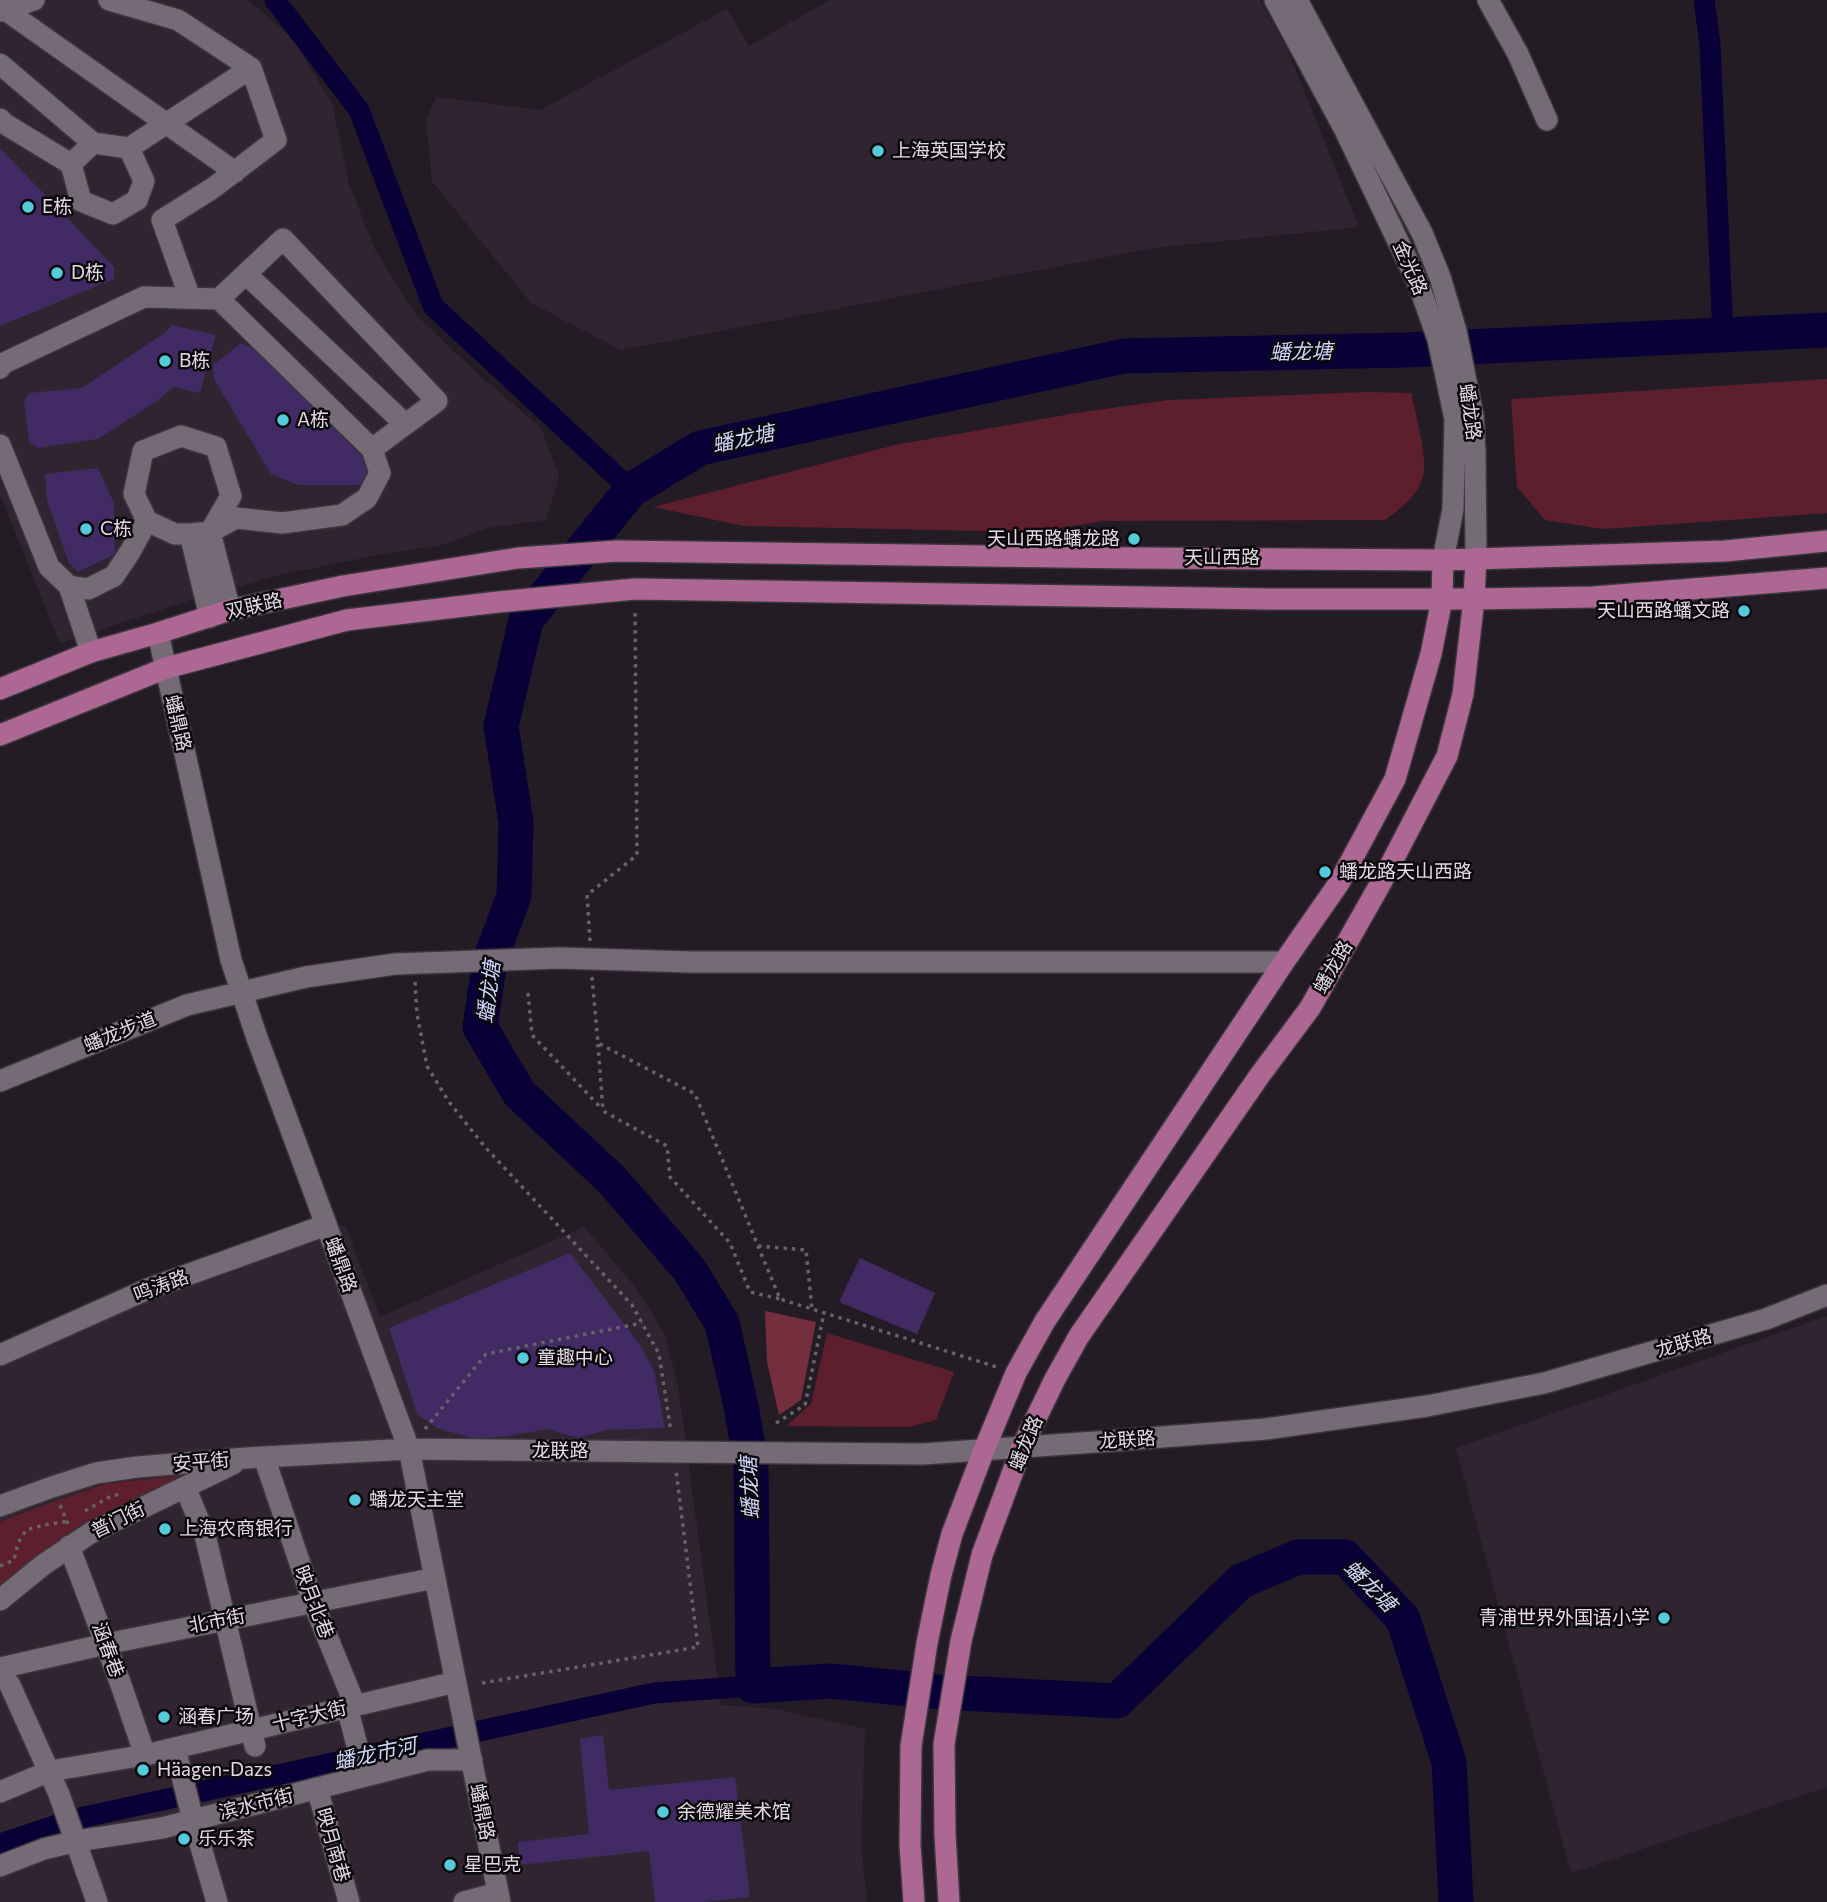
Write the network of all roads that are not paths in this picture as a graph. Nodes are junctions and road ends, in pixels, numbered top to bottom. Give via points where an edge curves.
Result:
1 (34, 0) edge
2 (109, 0) edge
3 (1275, 0) edge
4 (1297, 0) edge
5 (1488, 0) edge
6 (2, 10) edge
7 (0, 64) edge
8 (251, 68) junction
9 (1547, 120) dead end
10 (2, 123) edge
11 (167, 124) junction
12 (93, 143) junction
13 (130, 148) junction
14 (71, 164) junction
15 (235, 172) junction
16 (137, 200) junction
17 (162, 220) junction
18 (246, 274) junction
19 (190, 298) junction
20 (219, 299) junction
21 (0, 368) edge
22 (1464, 417) junction
23 (405, 424) junction
24 (0, 445) edge
25 (372, 449) junction
26 (147, 522) junction
27 (200, 533) junction
28 (1827, 541) edge
29 (518, 558) joint
30 (1476, 558) junction
31 (1443, 559) junction
32 (1827, 578) edge
33 (69, 586) junction
34 (1442, 599) junction
35 (1474, 599) junction
36 (220, 614) junction
37 (158, 633) junction
38 (92, 652) junction
39 (166, 668) junction
40 (0, 689) edge
41 (0, 734) edge
42 (1283, 962) junction
43 (242, 991) junction
44 (0, 1081) edge
45 (326, 1225) junction
46 (1827, 1295) edge
47 (0, 1355) edge
48 (1022, 1447) junction
49 (409, 1449) junction
50 (984, 1450) junction
51 (255, 1457) junction
52 (185, 1487) junction
53 (0, 1506) edge
54 (73, 1544) junction
55 (435, 1578) junction
56 (0, 1600) edge
57 (313, 1602) junction
58 (226, 1620) junction
59 (106, 1644) junction
60 (0, 1669) edge
61 (456, 1682) junction
62 (351, 1706) junction
63 (253, 1738) junction
64 (175, 1748) junction
65 (145, 1755) junction
66 (472, 1760) junction
67 (50, 1771) junction
68 (365, 1775) junction
69 (317, 1788) junction
70 (0, 1792) edge
71 (192, 1819) junction
72 (77, 1841) junction
73 (0, 1866) edge
74 (499, 1897) edge
75 (214, 1901) edge
76 (97, 1902) edge
77 (349, 1902) edge
78 (464, 1902) edge
79 (914, 1902) edge
80 (949, 1902) edge

1 - 6 street
2 - 8 street via 178,20
3 - 22 street, 金光路 via 1345,130 1418,283
4 - 22 street, 蟠龙路 via 1422,233 1440,277 1457,331
5 - 9 street
6 - 11 street
7 - 12 street
8 - 11 street
8 - 15 street via 276,140
10 - 14 street
11 - 13 street
11 - 15 street
12 - 13 street
12 - 14 street
13 - 16 street via 144,181
14 - 16 street via 81,201 113,214
15 - 17 street
16 - 17 street
17 - 19 street
18 - 20 street
18 - 23 street
18 - 23 street via 283,239 437,401
19 - 20 street
19 - 21 street via 144,297
20 - 25 street
22 - 30 street, 蟠龙路 via 1475,452
22 - 31 street, 金光路
23 - 25 street
24 - 33 street via 49,567
25 - 27 street via 380,473 367,498 342,515 282,523 236,518
26 - 27 street via 176,534
26 - 27 street via 134,494 143,451 181,436 216,447 231,496
26 - 33 street via 114,576 88,589
27 - 36 street
28 - 30 main road, 天山西路 via 1725,551
29 - 31 main road, 天山西路 via 617,551
29 - 36 main road, 双联路 via 343,586
30 - 31 main road, 天山西路
30 - 35 main road, 蟠龙路
31 - 34 main road, 蟠龙路
32 - 35 main road, 天山西路 via 1594,597
33 - 38 street
34 - 35 main road, 天山西路
34 - 39 main road, 天山西路 via 635,589 347,620
34 - 42 main road, 蟠龙路 via 1395,779 1339,883
35 - 48 main road, 蟠龙路 via 1463,694 1447,756 1382,881 1310,1008 1079,1336
36 - 37 main road, 双联路
37 - 38 main road, 双联路
37 - 39 street, 蟠鼎路
38 - 40 main road, 双联路
39 - 41 main road, 天山西路
39 - 43 street, 蟠鼎路 via 231,960
42 - 43 street, 蟠龙步道 via 559,958 395,964
42 - 50 main road, 蟠龙路 via 1045,1321 1016,1373
43 - 44 street, 蟠龙步道 via 187,1005
43 - 45 street, 蟠鼎路
45 - 47 street, 鸣涛路 via 148,1289
45 - 49 street, 蟠鼎路
46 - 48 street, 龙联路 via 1766,1319 1544,1383 1427,1406 1266,1429
48 - 50 street, 龙联路
48 - 80 main road, 蟠龙路 via 982,1555 944,1744
49 - 50 street, 龙联路, bridge via 923,1454
49 - 51 street, 安平街
49 - 55 street, 蟠鼎路
50 - 79 main road, 蟠龙路 via 941,1575 911,1746 909,1845
51 - 52 street, 普门街
51 - 53 street, 安平街 via 96,1474
51 - 57 street, 映月北巷
52 - 54 street, 普门街
52 - 58 street via 205,1535
54 - 56 street, 普门街
54 - 59 street, 涵春巷
55 - 57 street, 北市街
55 - 61 street, 蟠鼎路
57 - 58 street, 北市街
57 - 62 street, 映月北巷
58 - 59 street, 北市街
58 - 63 street
59 - 60 street, 北市街
59 - 65 street, 涵春巷
60 - 67 street
61 - 62 street, 十字大街
61 - 66 street, 蟠鼎路
62 - 63 street, 十字大街
62 - 68 street, 映月北巷
63 - 64 street, 十字大街
64 - 65 street, 十字大街
64 - 71 street
65 - 67 street, 十字大街
66 - 68 street, 滨水市街 via 428,1760
66 - 74 street, 蟠鼎路
67 - 70 street, 十字大街
67 - 72 street
68 - 69 street, 滨水市街
69 - 71 street, 滨水市街
69 - 77 street, 映月南巷
71 - 72 street, 滨水市街
71 - 75 street
72 - 73 street, 滨水市街
72 - 76 street
74 - 78 street

